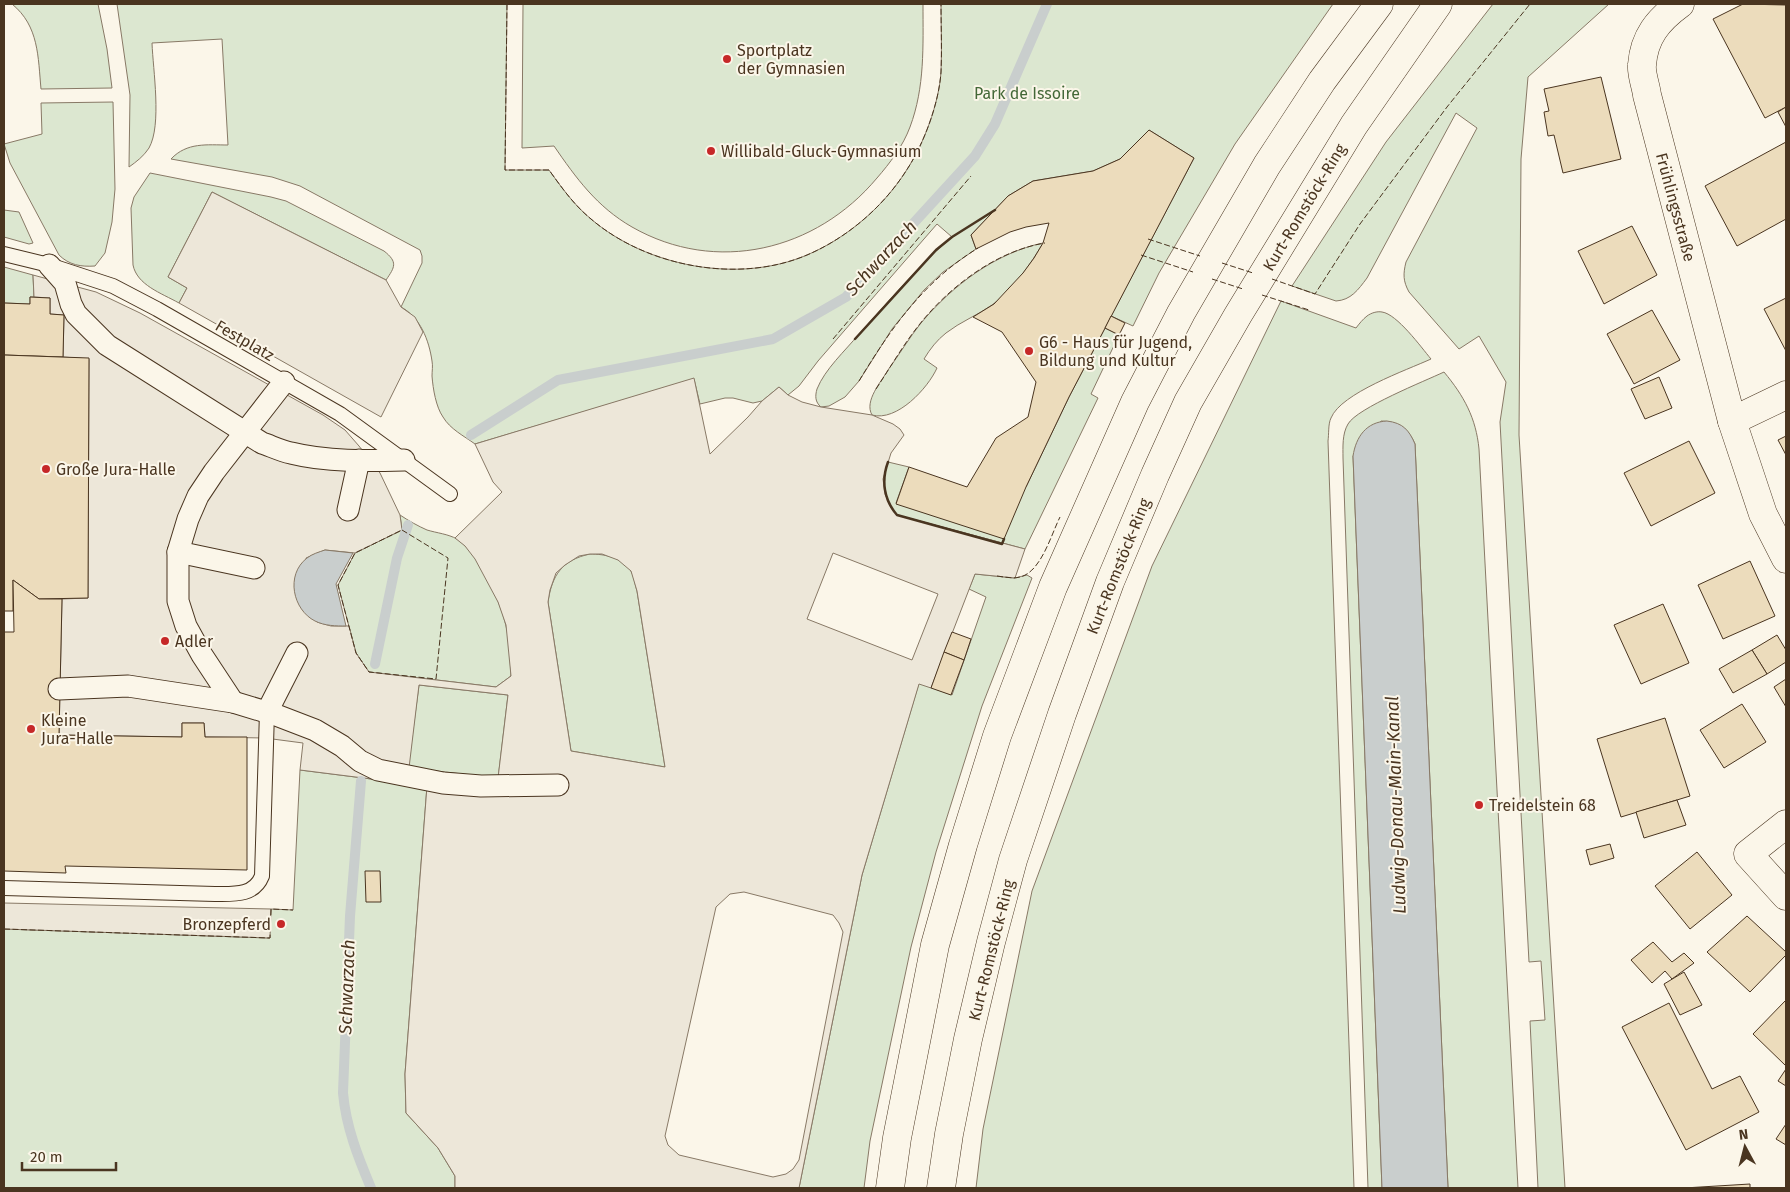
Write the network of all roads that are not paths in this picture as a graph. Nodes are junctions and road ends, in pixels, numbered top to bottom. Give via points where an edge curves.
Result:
1 (1379, 4) edge
2 (1438, 4) edge
3 (1680, 4) edge
4 (4, 254) edge
5 (50, 265) junction
6 (284, 382) junction
7 (1786, 395) edge
8 (1732, 421) junction
9 (245, 432) junction
10 (359, 460) junction
11 (404, 460) junction
12 (450, 494) dead end
13 (348, 510) dead end
14 (178, 552) junction
15 (1786, 559) edge
16 (254, 568) dead end
17 (298, 653) dead end
18 (60, 689) dead end
19 (233, 702) junction
20 (267, 712) junction
21 (558, 785) dead end
22 (1786, 824) edge
23 (4, 888) edge
24 (1786, 896) edge
25 (890, 1188) edge
26 (941, 1188) edge

1 - 25 main road via 1322,80 1267,165 1181,313 1135,402 1053,587 998,736 935,945
2 - 26 main road, Kurt-Romstöck-Ring via 1354,125 1188,402 1110,582 1062,714 991,942 968,1039
3 - 8 main road, Frühlingsstraße via 1664,15 1650,34 1642,66
4 - 5 lane, Festplatz
5 - 6 lane, Festplatz via 113,286
5 - 9 street via 65,283 76,314 107,345
6 - 9 street
6 - 11 lane, Festplatz via 340,414
7 - 8 main road
8 - 15 main road, Frühlingsstraße via 1763,514
9 - 10 street via 262,443 290,453
9 - 14 street via 198,496
10 - 11 street
10 - 13 street
11 - 12 lane, Festplatz
14 - 16 street
14 - 19 street via 178,602 186,626
17 - 20 street
18 - 19 street via 128,686
19 - 20 street
20 - 21 street via 315,730 378,770 443,783
20 - 23 lane via 264,859 259,885 238,894
22 - 24 main road via 1748,854

